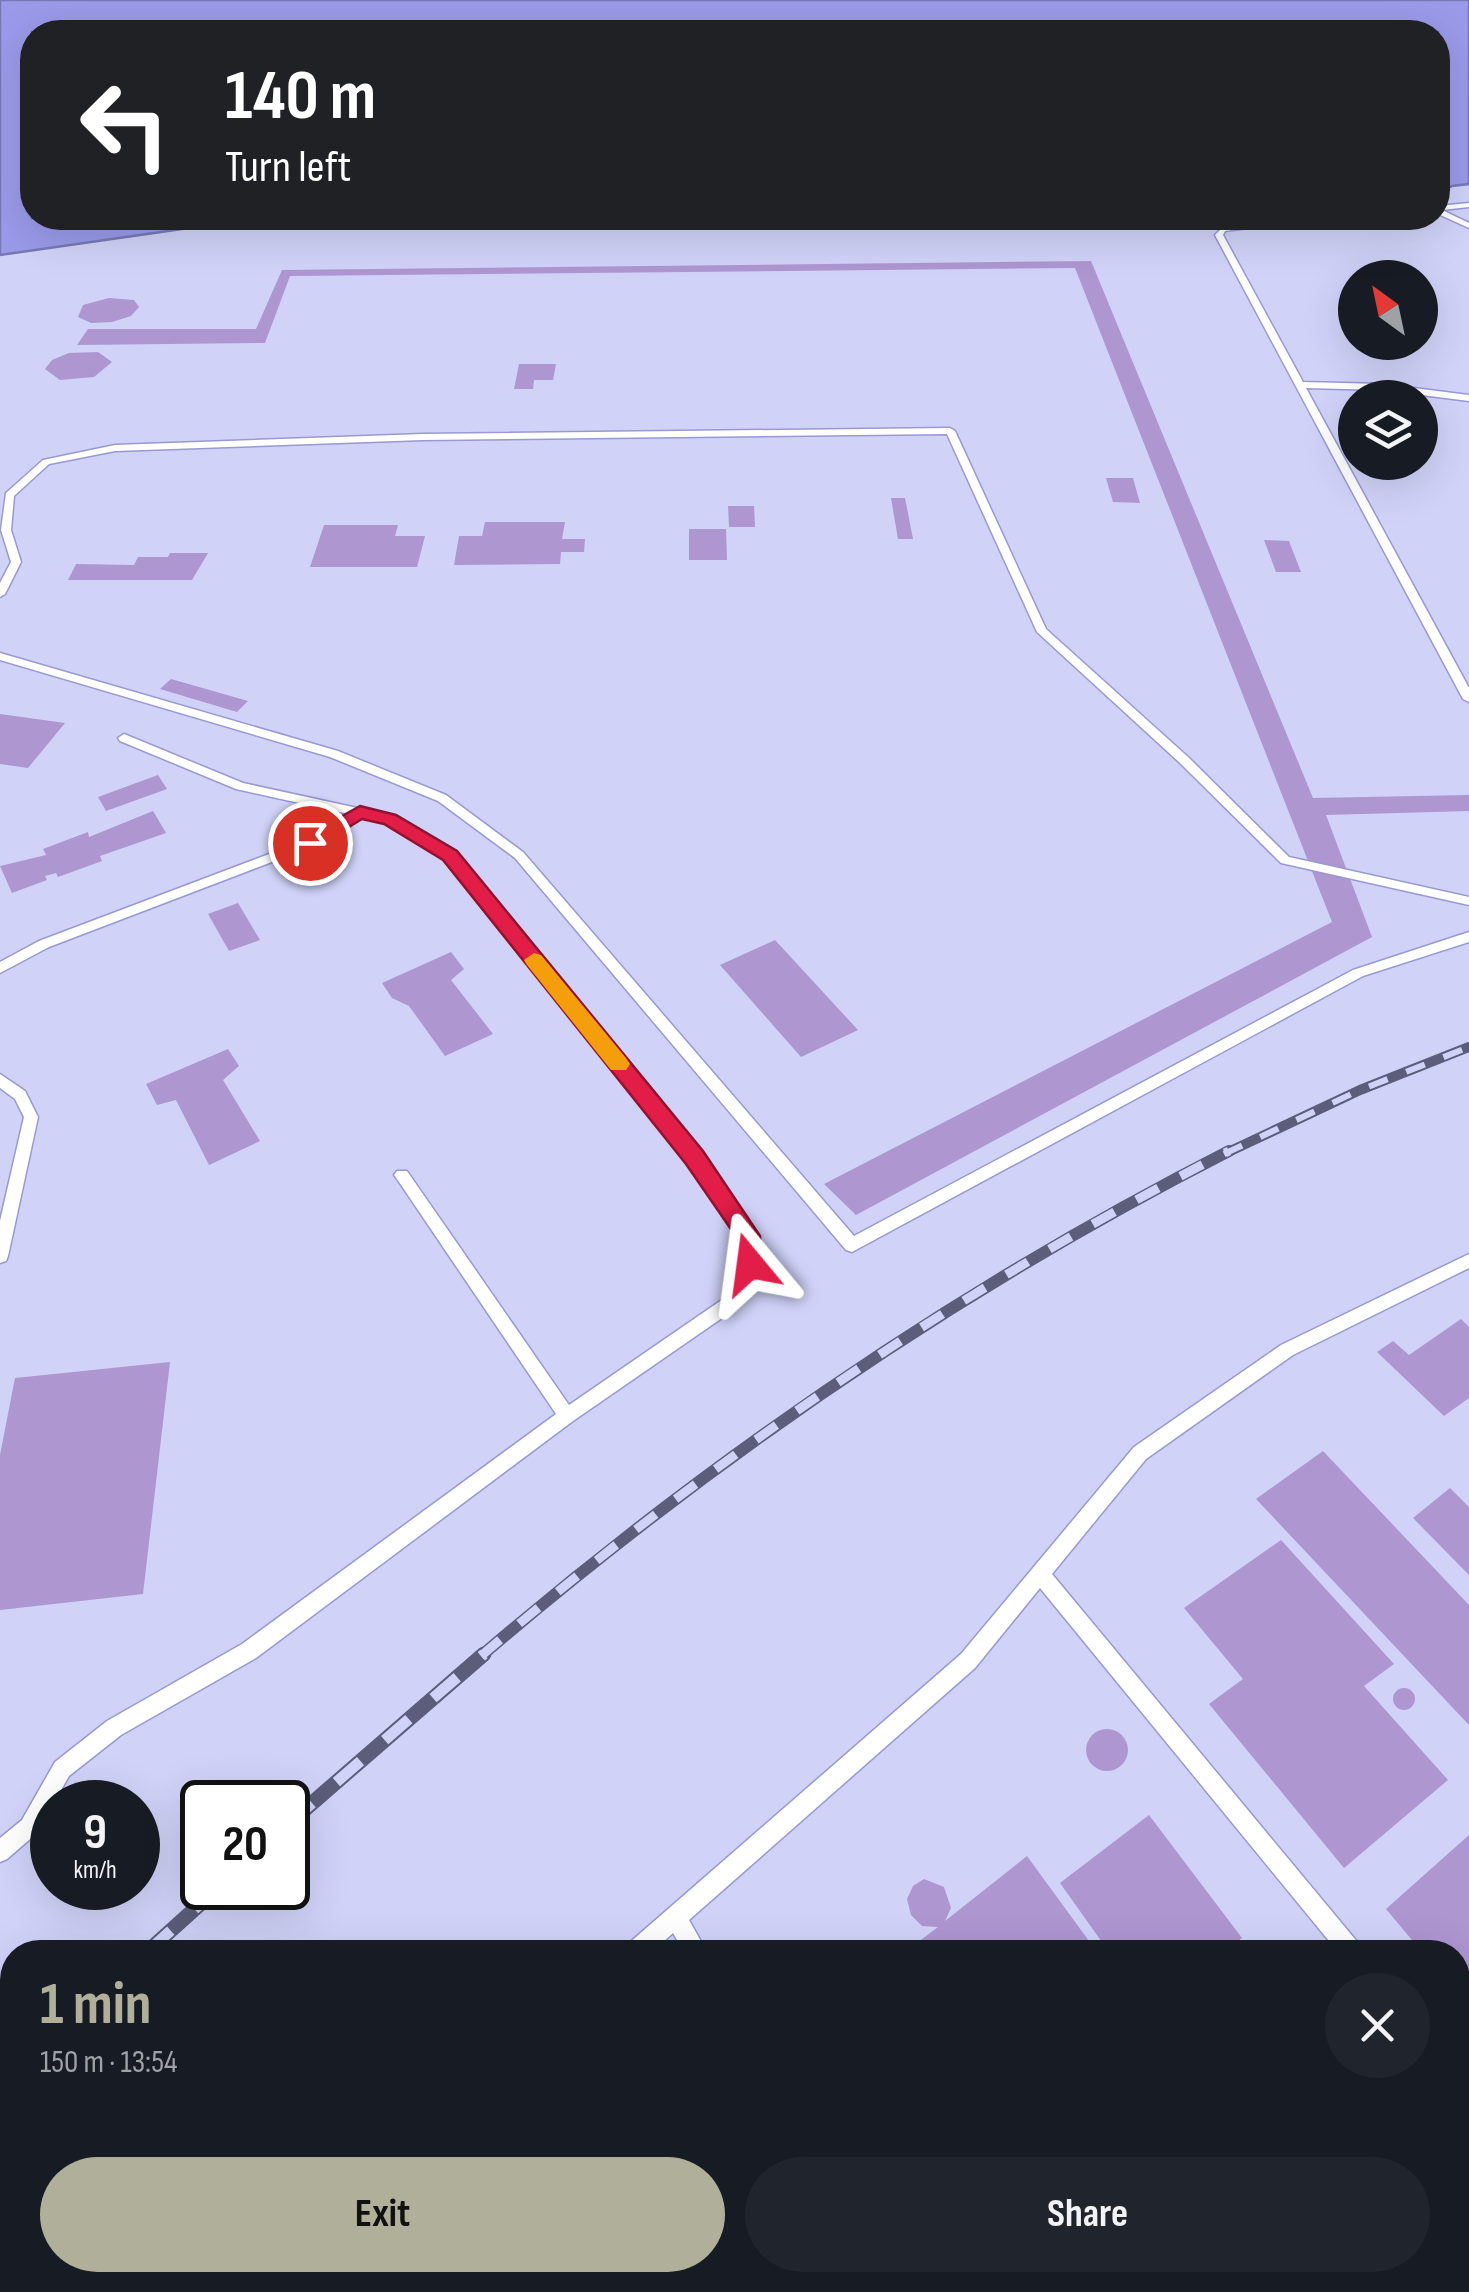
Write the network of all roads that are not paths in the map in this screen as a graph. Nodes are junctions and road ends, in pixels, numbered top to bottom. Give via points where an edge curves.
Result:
1 (1222, 230) edge
2 (1300, 386) junction
3 (1469, 398) edge
4 (0, 594) edge
5 (0, 656) edge
6 (1469, 698) edge
7 (124, 738) dead end
8 (360, 812) junction
9 (1469, 901) edge
10 (1469, 937) edge
11 (0, 968) edge
12 (0, 1080) edge
13 (402, 1175) dead end
14 (0, 1256) edge
15 (1469, 1261) edge
16 (567, 1416) junction
17 (1040, 1574) junction
18 (0, 1852) edge
19 (676, 1918) junction
20 (650, 1940) edge
21 (689, 1940) edge
22 (1341, 1940) edge

1 - 2 lane via 1219,235
2 - 3 lane
2 - 6 lane
4 - 9 lane via 16,562 6,530 9,495 46,462 115,448 423,436 950,430 1042,630 1285,860
5 - 10 lane via 334,754 442,798 520,855 852,1245 1358,973
7 - 8 lane via 240,786
8 - 11 lane via 310,843 44,944
8 - 16 lane via 390,819 450,856 694,1158 748,1236 750,1264 732,1302
12 - 14 lane via 20,1095 31,1118
13 - 16 lane
15 - 17 lane via 1287,1350 1140,1454
16 - 18 lane via 249,1651 101,1738 62,1769 29,1827
17 - 19 lane via 968,1661
17 - 22 lane
19 - 20 lane
19 - 21 lane

